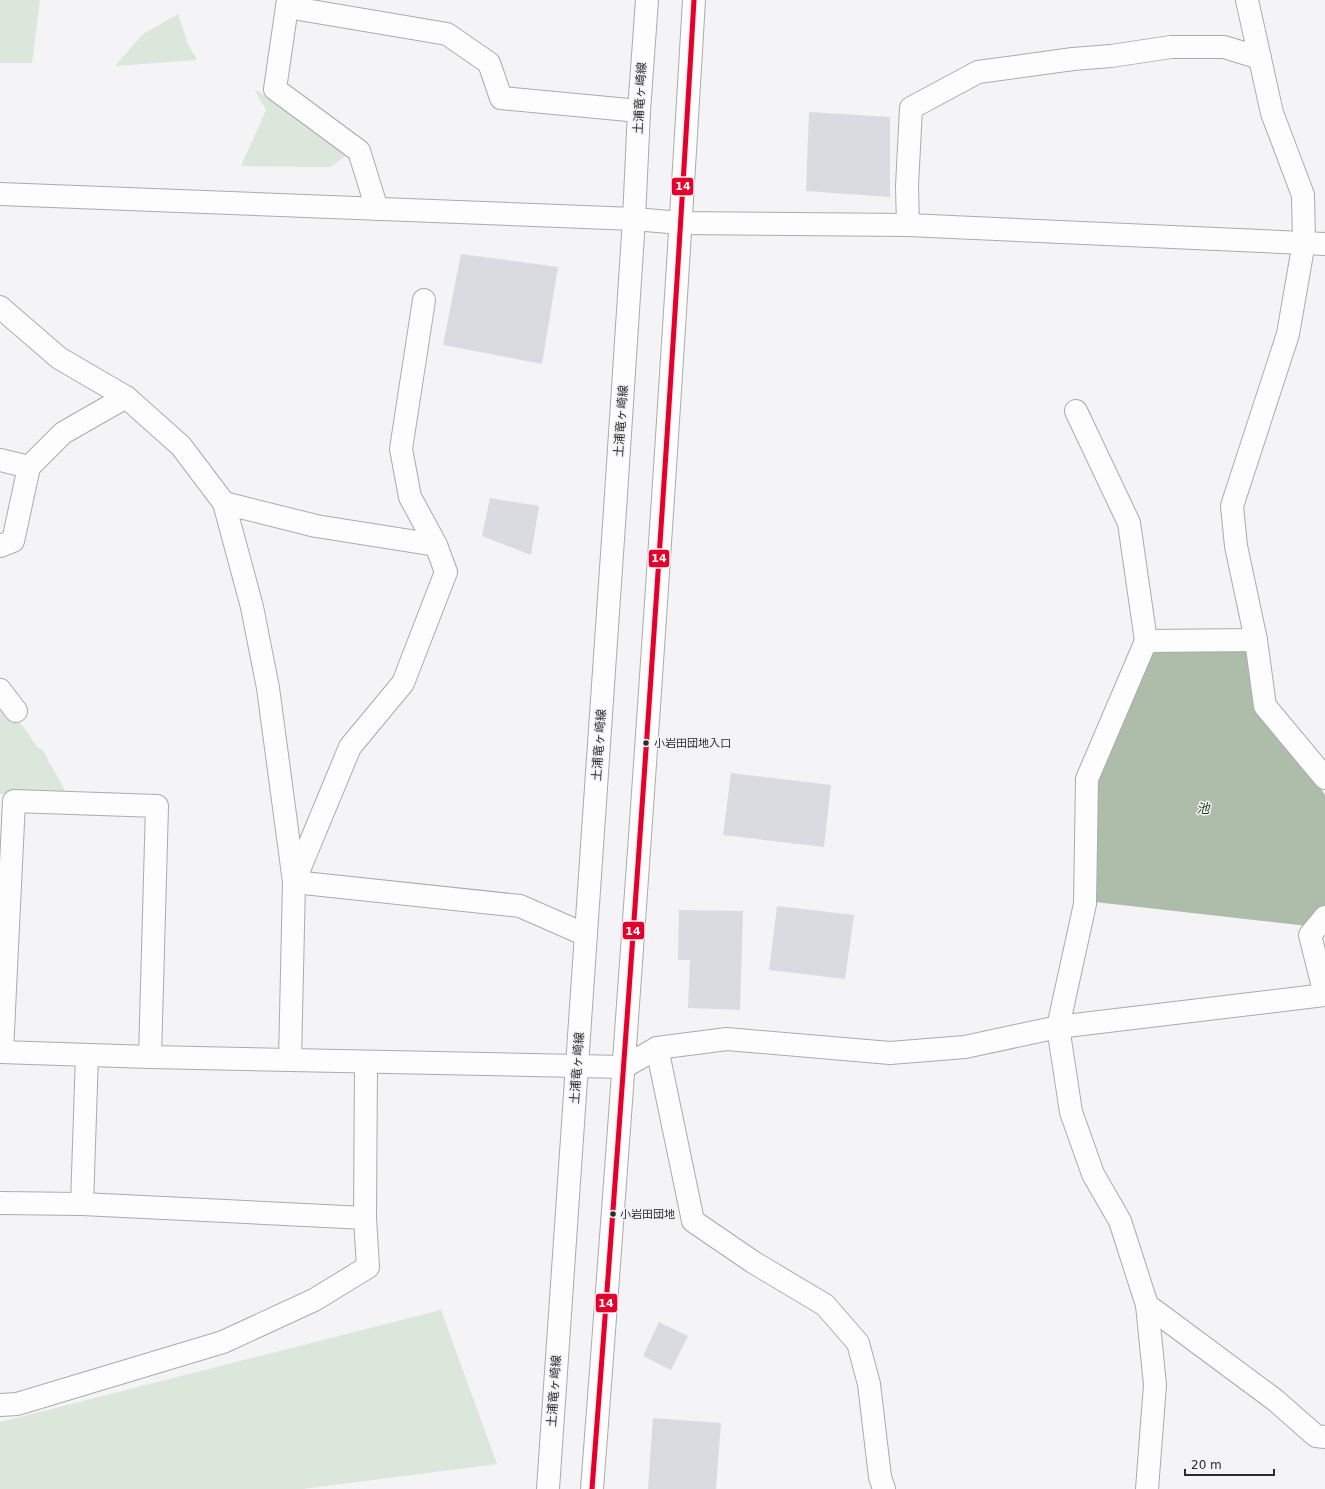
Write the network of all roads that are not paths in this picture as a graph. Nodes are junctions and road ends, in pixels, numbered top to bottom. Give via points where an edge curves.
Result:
1 (647, 0) edge
2 (694, 0) edge
3 (1247, 0) edge
4 (287, 3) edge
5 (1260, 58) junction
6 (639, 111) junction
7 (0, 194) edge
8 (377, 209) junction
9 (634, 219) junction
10 (681, 223) junction
11 (908, 225) junction
12 (1315, 243) edge
13 (424, 300) dead end
14 (0, 307) edge
15 (126, 397) junction
16 (1076, 410) dead end
17 (0, 460) edge
18 (29, 467) junction
19 (224, 503) junction
20 (436, 545) junction
21 (0, 546) edge
22 (1256, 640) junction
23 (1146, 641) junction
24 (0, 690) edge
25 (16, 711) dead end
26 (1325, 778) edge
27 (294, 882) junction
28 (1325, 917) edge
29 (586, 935) junction
30 (1325, 995) edge
31 (1058, 1027) junction
32 (657, 1048) junction
33 (1, 1052) edge
34 (87, 1055) junction
35 (150, 1058) junction
36 (290, 1060) junction
37 (366, 1063) junction
38 (578, 1066) junction
39 (624, 1067) junction
40 (0, 1203) edge
41 (82, 1204) junction
42 (365, 1218) junction
43 (1148, 1304) junction
44 (0, 1405) edge
45 (1325, 1437) edge
46 (548, 1489) edge
47 (592, 1489) edge
48 (884, 1489) edge
49 (1147, 1489) edge

1 - 6 street, 土浦竜ヶ崎線
2 - 10 street
3 - 5 street
4 - 6 street via 446,34 489,63 501,98
4 - 8 street via 275,89 359,151
5 - 11 street via 1224,47 1172,47 978,72 911,108
5 - 12 street via 1272,113 1303,195
6 - 9 street, 土浦竜ヶ崎線
7 - 8 street
8 - 9 street
9 - 10 street
9 - 29 street, 土浦竜ヶ崎線
10 - 11 street
10 - 39 street
11 - 12 street
12 - 22 street via 1232,506 1236,546
13 - 20 street via 401,449 410,497
14 - 15 street via 59,358
15 - 18 street via 63,433
15 - 19 street via 181,446
16 - 23 street via 1129,523
17 - 18 street
18 - 21 street via 13,541
19 - 20 street via 316,526
19 - 27 street via 252,607 268,688
20 - 27 street via 446,572 403,683 350,747
22 - 23 street
22 - 26 street via 1265,706
23 - 31 street via 1087,779 1085,904
24 - 25 street
27 - 29 street via 520,906
27 - 36 street
28 - 30 street via 1310,935
29 - 38 street, 土浦竜ヶ崎線
30 - 31 street
31 - 32 street via 965,1047 890,1053 726,1039
31 - 43 street via 1071,1112 1093,1174 1120,1221
32 - 39 street
32 - 48 street via 693,1221 753,1262 825,1305 858,1343 869,1384 880,1478
33 - 34 street
33 - 35 street via 14,801 157,806
34 - 35 street
34 - 41 street
35 - 36 street
36 - 37 street
37 - 38 street
37 - 42 street
38 - 39 street
38 - 46 street, 土浦竜ヶ崎線
39 - 47 street
40 - 41 street
41 - 42 street
42 - 44 street via 368,1267 314,1300 223,1342 17,1404
43 - 45 street via 1275,1400 1316,1436
43 - 49 street via 1154,1385

